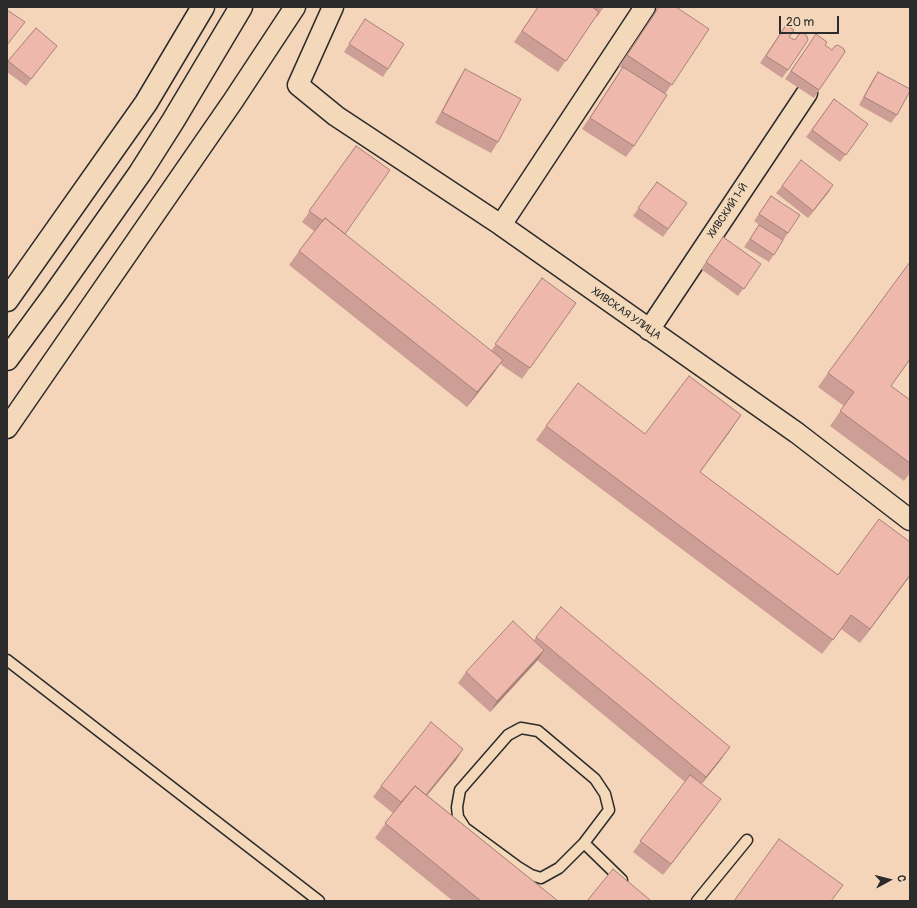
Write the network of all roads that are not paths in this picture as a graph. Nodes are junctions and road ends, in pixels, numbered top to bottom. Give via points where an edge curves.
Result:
1 (203, 7) edge
2 (241, 7) edge
3 (295, 7) edge
4 (333, 7) edge
5 (645, 7) edge
6 (807, 93) edge
7 (500, 225) junction
8 (7, 300) edge
9 (648, 330) junction
10 (7, 359) edge
11 (7, 428) edge
12 (910, 520) edge
13 (7, 660) edge
14 (747, 840) dead end
15 (584, 843) junction
16 (627, 885) edge
17 (319, 901) edge
18 (697, 901) edge

1 - 8 main road via 146,103
2 - 10 main road via 140,173
3 - 11 street
4 - 7 street, ХИВСКАЯ УЛИЦА via 298,85 336,116
5 - 7 street
6 - 9 street, ХИВСКИЙ 1-Й
7 - 9 street, ХИВСКАЯ УЛИЦА
9 - 12 street, ХИВСКАЯ УЛИЦА via 797,433
13 - 17 lane
14 - 18 lane
15 - 15 lane via 608,810 605,794 595,779 538,731 521,728 508,735 460,790 458,817 465,828 531,876 542,878 550,874
15 - 16 lane

